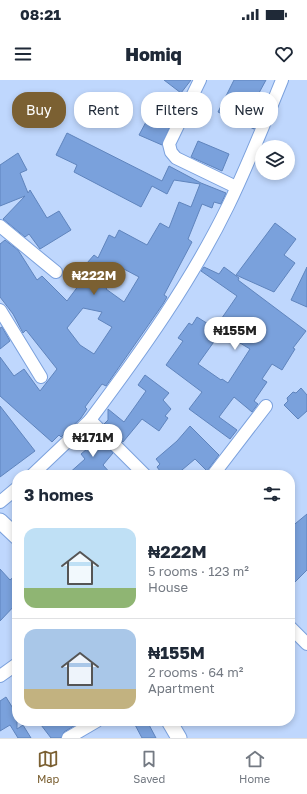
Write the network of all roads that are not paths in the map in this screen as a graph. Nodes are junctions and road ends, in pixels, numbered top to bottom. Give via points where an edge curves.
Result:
1 (200, 80) edge
2 (282, 80) edge
3 (236, 187) junction
4 (0, 226) edge
5 (56, 272) dead end
6 (0, 310) edge
7 (41, 377) dead end
8 (266, 406) dead end
9 (90, 420) junction
10 (37, 470) edge
11 (140, 470) edge
12 (217, 470) edge
13 (12, 492) edge
14 (0, 502) edge
15 (0, 521) edge
16 (12, 532) edge
17 (295, 632) edge
18 (307, 644) edge
19 (12, 668) edge
20 (0, 676) edge
21 (88, 726) edge
22 (172, 726) edge
23 (68, 738) edge
24 (179, 738) edge

1 - 3 street via 169,144 171,152 176,158
2 - 3 street
3 - 9 street via 202,255 158,326
4 - 5 street
6 - 7 street
8 - 12 street
9 - 10 street
9 - 11 street
13 - 14 street
15 - 16 street
17 - 18 street
19 - 20 street
21 - 23 street
22 - 24 street

